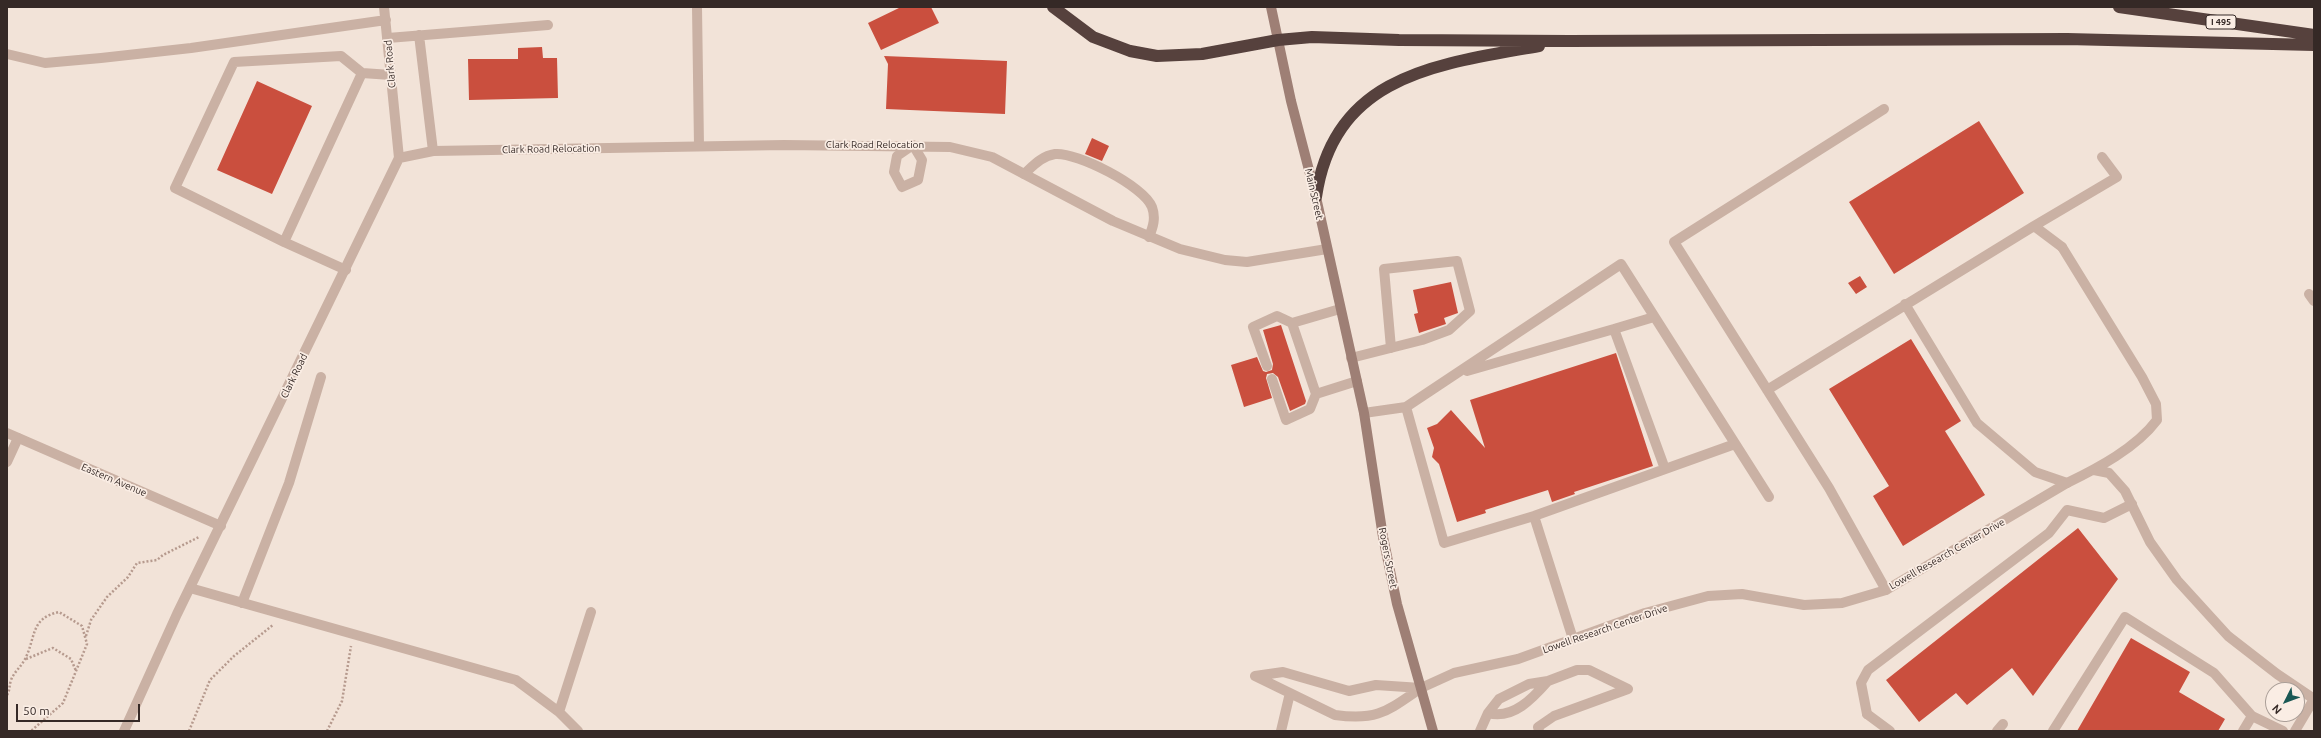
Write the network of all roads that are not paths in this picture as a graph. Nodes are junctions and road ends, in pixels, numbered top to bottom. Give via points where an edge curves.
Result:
1 (384, 7) edge
2 (696, 7) edge
3 (1053, 7) edge
4 (1271, 7) edge
5 (2119, 7) edge
6 (386, 20) junction
7 (548, 25) dead end
8 (419, 35) junction
9 (2314, 35) edge
10 (388, 38) junction
11 (1278, 40) junction
12 (1570, 41) junction
13 (2314, 45) edge
14 (7, 54) edge
15 (362, 73) junction
16 (391, 76) junction
17 (1884, 109) dead end
18 (699, 146) junction
19 (433, 151) junction
20 (2102, 157) dead end
21 (399, 158) junction
22 (1024, 174) junction
23 (1316, 197) junction
24 (2034, 226) junction
25 (1149, 237) junction
26 (284, 242) junction
27 (1327, 249) junction
28 (346, 270) junction
29 (1906, 304) junction
30 (1340, 309) junction
31 (1654, 316) junction
32 (1292, 323) junction
33 (1614, 329) junction
34 (1391, 348) junction
35 (1351, 358) junction
36 (1267, 366) dead end
37 (1457, 374) junction
38 (321, 377) dead end
39 (1272, 379) dead end
40 (1356, 381) junction
41 (1767, 390) junction
42 (1316, 394) junction
43 (1406, 407) junction
44 (1364, 413) junction
45 (7, 433) edge
46 (18, 438) junction
47 (1735, 444) junction
48 (7, 462) edge
49 (1665, 469) junction
50 (2094, 470) junction
51 (2067, 483) junction
52 (1769, 498) dead end
53 (2132, 504) junction
54 (1534, 516) junction
55 (221, 526) junction
56 (190, 588) junction
57 (1886, 590) junction
58 (242, 603) junction
59 (591, 612) dead end
60 (1572, 639) junction
61 (1548, 681) junction
62 (1421, 688) junction
63 (1290, 693) junction
64 (2314, 699) edge
65 (559, 712) junction
66 (1488, 713) junction
67 (2252, 716) junction
68 (124, 731) edge
69 (578, 731) edge
70 (1281, 731) edge
71 (1433, 731) edge
72 (1480, 731) edge
73 (1539, 731) edge
74 (1890, 731) edge
75 (2054, 731) edge
76 (2243, 731) edge
77 (2283, 731) edge
78 (2295, 731) edge

1 - 6 street, Clark Road
2 - 18 street
3 - 11 highway via 1093,37 1130,51 1157,56 1202,54
4 - 11 main road, Main Street
5 - 9 highway, I 495
6 - 10 street, Clark Road
6 - 14 street via 101,58 45,62
7 - 8 street
8 - 10 street
8 - 19 street
10 - 16 street, Clark Road
11 - 12 highway via 1312,37
11 - 23 main road, Main Street
12 - 13 highway via 2052,39
12 - 23 highway via 1464,60 1410,75 1386,87 1359,108 1335,141 1324,164
15 - 16 street
15 - 26 street
15 - 26 street via 341,56 234,62 175,188
16 - 21 street, Clark Road
17 - 41 street via 1674,242
18 - 19 street, Clark Road Relocation
18 - 22 street, Clark Road Relocation via 950,147 992,157
19 - 21 street, Clark Road Relocation
20 - 24 street via 2117,177
21 - 28 street, Clark Road
22 - 25 street, Clark Road Relocation
22 - 25 street via 1042,158 1055,154 1072,156 1129,182 1144,194 1152,207 1154,223
23 - 27 main road, Main Street
24 - 29 street
24 - 50 street, Lowell Research Center Drive via 2062,247 2156,404 2157,420 2147,433
25 - 27 street, Clark Road Relocation via 1180,249 1224,260 1266,260
26 - 28 street
27 - 30 main road, Main Street
28 - 55 street, Clark Road
29 - 41 street
29 - 51 street via 1977,423 2035,472
30 - 32 street
30 - 35 main road, Main Street
31 - 33 street
31 - 37 street via 1621,264
31 - 47 street
32 - 36 street via 1276,316 1253,327
32 - 42 street
33 - 37 street
33 - 49 street
34 - 34 street via 1449,330 1470,311 1457,262 1384,269
34 - 35 street
35 - 40 main road, Main Street
37 - 43 street
38 - 58 street via 289,483
39 - 42 street via 1286,420 1310,409
40 - 42 street
40 - 44 main road, Rogers Street
41 - 57 street via 1829,488
43 - 44 street
43 - 54 street via 1444,543
44 - 62 main road, Rogers Street via 1383,537 1397,604
45 - 46 street, Eastern Avenue
46 - 48 street
46 - 55 street, Eastern Avenue
47 - 49 street
47 - 52 street
49 - 54 street
50 - 51 street, Lowell Research Center Drive
50 - 53 street via 2110,473
51 - 57 street, Lowell Research Center Drive
53 - 64 street via 2150,542 2168,568 2228,636 2276,674
53 - 74 street via 2104,518 2067,510 2049,533 1868,670 1861,684 1867,714
54 - 60 street
55 - 56 street, Clark Road
56 - 58 street
56 - 68 street, Clark Road
57 - 60 street, Lowell Research Center Drive via 1842,603 1804,605 1742,594 1708,596 1645,613
58 - 65 street via 516,680
59 - 65 street
60 - 62 street, Lowell Research Center Drive via 1518,659 1454,673
61 - 66 street via 1529,684 1499,699
61 - 66 street via 1522,707 1496,715
61 - 73 street via 1577,670 1589,670 1628,689 1554,716 1538,727
62 - 63 street, Lowell Research Center Drive via 1381,714 1362,717 1335,715
62 - 63 street, Lowell Research Center Drive via 1376,685 1349,691 1283,672 1255,676
62 - 71 main road, Rogers Street
63 - 70 street
64 - 78 street
65 - 69 street
66 - 72 street
67 - 75 street via 2214,673 2125,617
67 - 76 street
67 - 77 street

